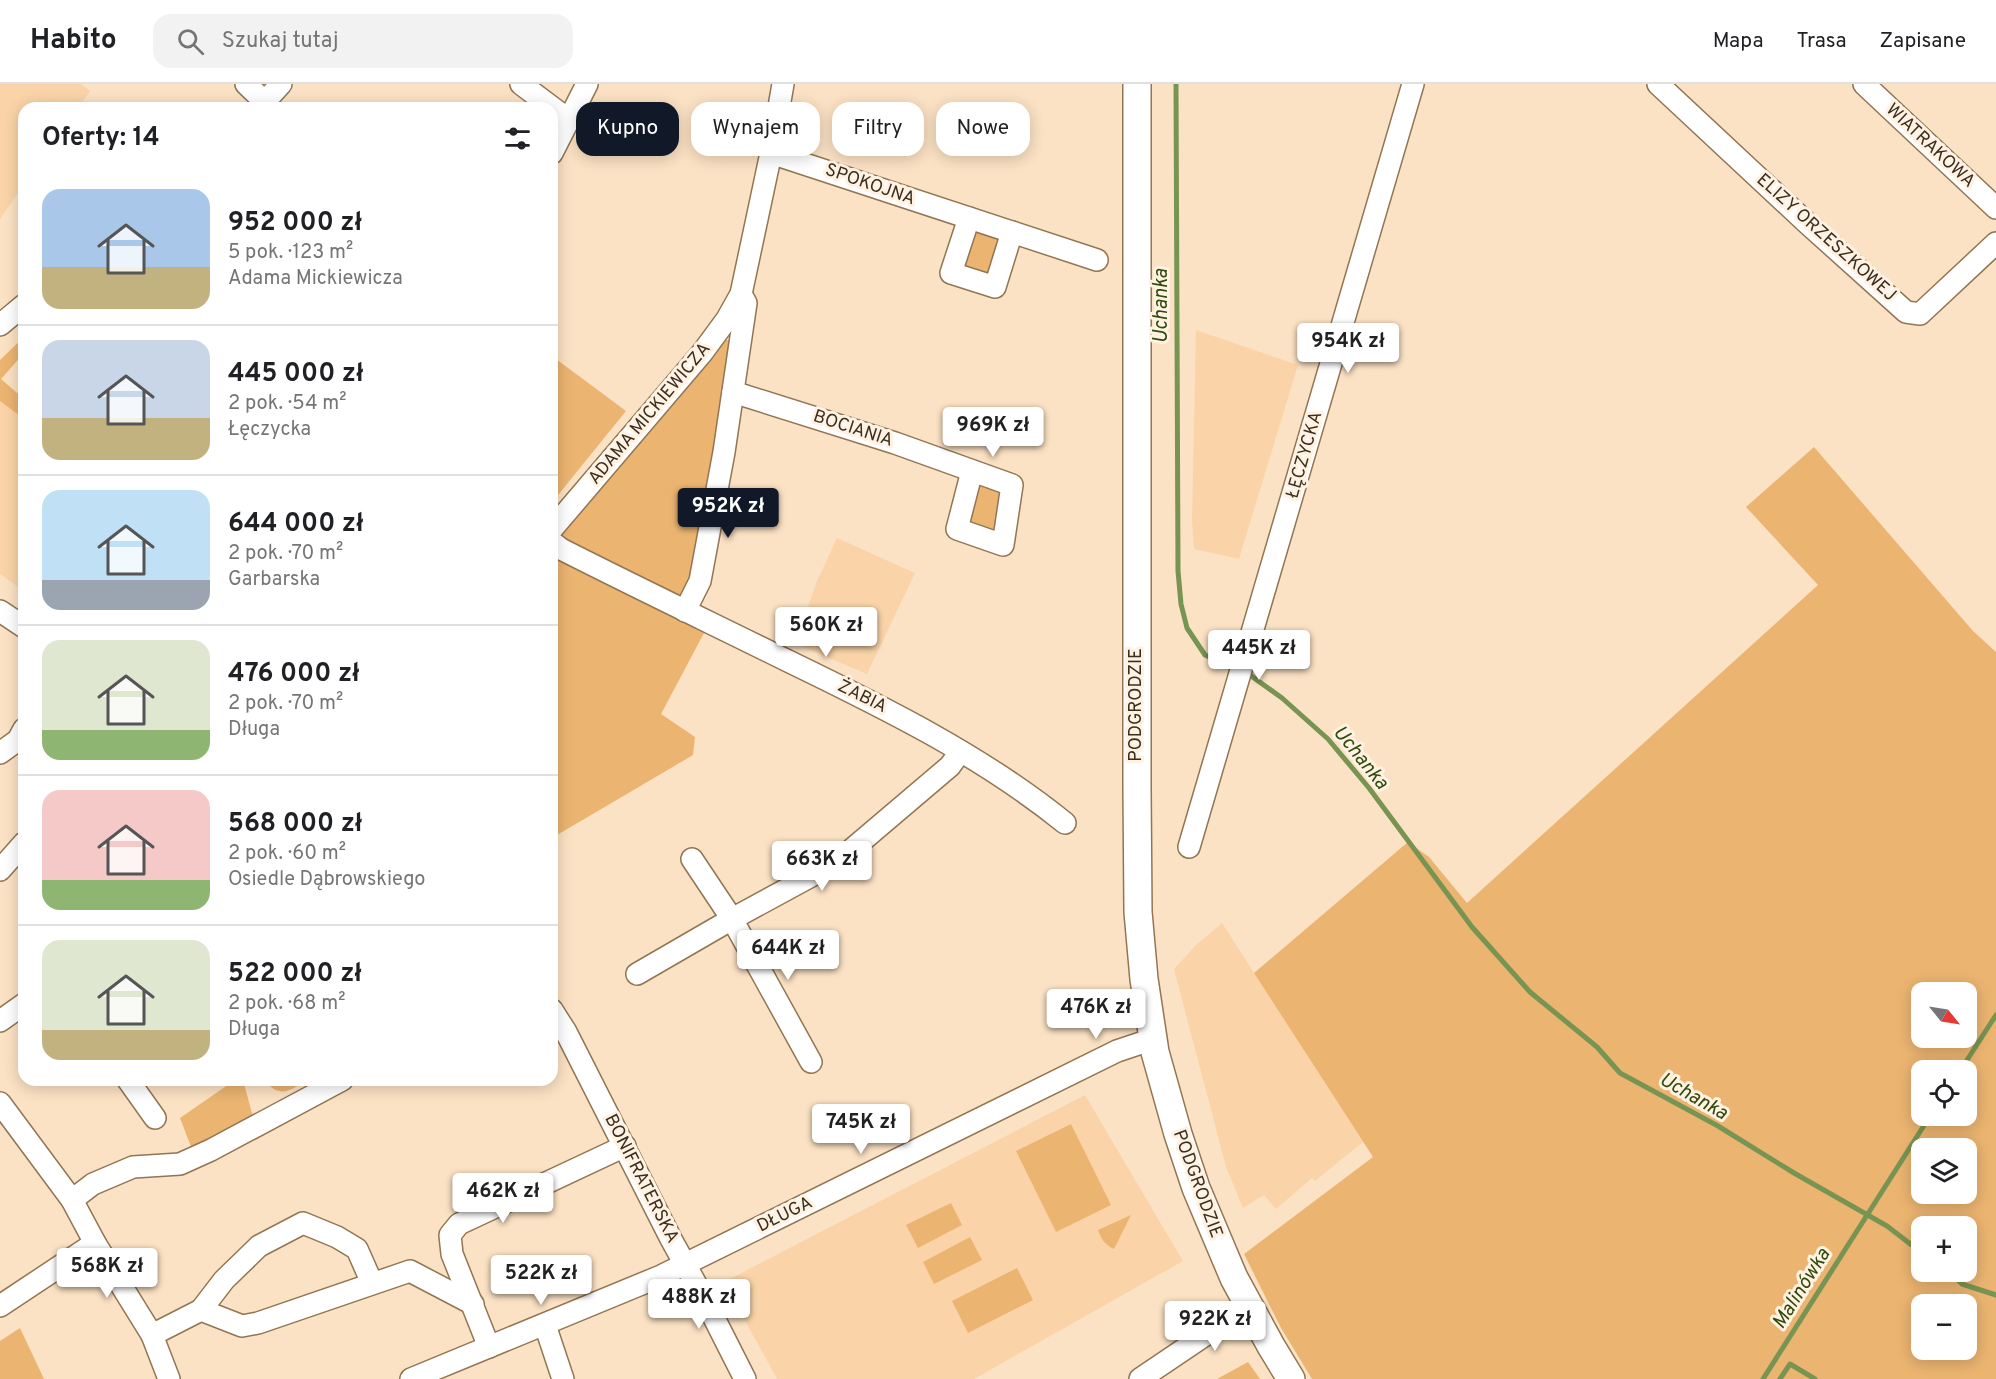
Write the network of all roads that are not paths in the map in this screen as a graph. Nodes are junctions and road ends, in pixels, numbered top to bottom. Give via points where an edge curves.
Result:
1 (246, 84) edge
2 (280, 84) edge
3 (521, 84) edge
4 (587, 84) edge
5 (783, 84) edge
6 (1137, 84) edge
7 (1413, 84) edge
8 (1658, 84) edge
9 (1863, 84) edge
10 (260, 102) edge
11 (265, 102) edge
12 (544, 102) edge
13 (780, 102) edge
14 (558, 112) edge
15 (568, 120) junction
16 (558, 141) edge
17 (770, 156) edge
18 (780, 156) edge
19 (1996, 208) edge
20 (969, 218) junction
21 (1012, 232) junction
22 (1996, 243) edge
23 (1097, 260) dead end
24 (741, 294) junction
25 (18, 310) edge
26 (0, 325) edge
27 (734, 392) junction
28 (972, 471) dead end
29 (558, 522) edge
30 (558, 547) edge
31 (0, 611) edge
32 (685, 611) junction
33 (18, 623) edge
34 (18, 740) edge
35 (960, 752) junction
36 (0, 753) edge
37 (1065, 823) dead end
38 (1189, 847) dead end
39 (18, 850) edge
40 (692, 859) dead end
41 (0, 870) edge
42 (732, 919) junction
43 (637, 974) dead end
44 (18, 1008) edge
45 (558, 1019) edge
46 (0, 1021) edge
47 (1153, 1039) junction
48 (811, 1062) dead end
49 (132, 1086) edge
50 (331, 1086) edge
51 (3, 1114) edge
52 (155, 1118) dead end
53 (625, 1146) junction
54 (72, 1200) junction
55 (95, 1243) junction
56 (685, 1264) junction
57 (372, 1283) junction
58 (473, 1304) junction
59 (0, 1306) edge
60 (1249, 1308) junction
61 (201, 1310) junction
62 (545, 1325) junction
63 (152, 1335) junction
64 (489, 1347) junction
65 (169, 1379) edge
66 (411, 1379) edge
67 (563, 1379) edge
68 (745, 1379) edge
69 (1140, 1379) edge
70 (1291, 1379) edge

1 - 10 street
2 - 11 street
3 - 12 street
4 - 15 street
5 - 13 street, ADAMA MICKIEWICZA
6 - 47 main road, PODGRODZIE via 1138,912
7 - 38 street, ŁĘCZYCKA
8 - 22 street, ELIZY ORZESZKOWEJ via 1906,312 1920,314
9 - 19 street, WIATRAKOWA
14 - 15 street
15 - 16 street
17 - 24 street, ADAMA MICKIEWICZA
18 - 20 street, SPOKOJNA
20 - 21 street, SPOKOJNA
20 - 21 street via 951,273 995,287
21 - 23 street, SPOKOJNA
24 - 27 street, ADAMA MICKIEWICZA via 746,303
24 - 29 street, ADAMA MICKIEWICZA via 702,353
25 - 26 street
27 - 28 street, BOCIANIA
27 - 32 street, ADAMA MICKIEWICZA via 700,581
30 - 32 street, ŻABIA
31 - 33 street
32 - 35 street, ŻABIA via 896,714
34 - 36 street
35 - 37 street, ŻABIA via 1032,796
35 - 42 street via 950,766 837,862
39 - 41 street
40 - 42 street
42 - 43 street
42 - 48 street
44 - 46 street
45 - 53 street, BONIFRATERSKA
47 - 56 street, DŁUGA via 1117,1051
47 - 60 main road, PODGRODZIE via 1196,1188
49 - 52 street
50 - 54 street via 180,1164 133,1167 93,1184
51 - 54 street
53 - 56 street, BONIFRATERSKA
53 - 58 street via 459,1224 450,1235 452,1254
54 - 55 street
55 - 59 street
55 - 63 street
56 - 62 street, DŁUGA
56 - 68 street, BONIFRATERSKA
57 - 58 street via 410,1271
57 - 61 street via 242,1326
57 - 61 street via 357,1249 303,1223 258,1246
58 - 64 street
60 - 69 street
60 - 70 main road, PODGRODZIE
61 - 63 street
62 - 64 street, DŁUGA
62 - 67 street
63 - 65 street
64 - 66 street, DŁUGA

